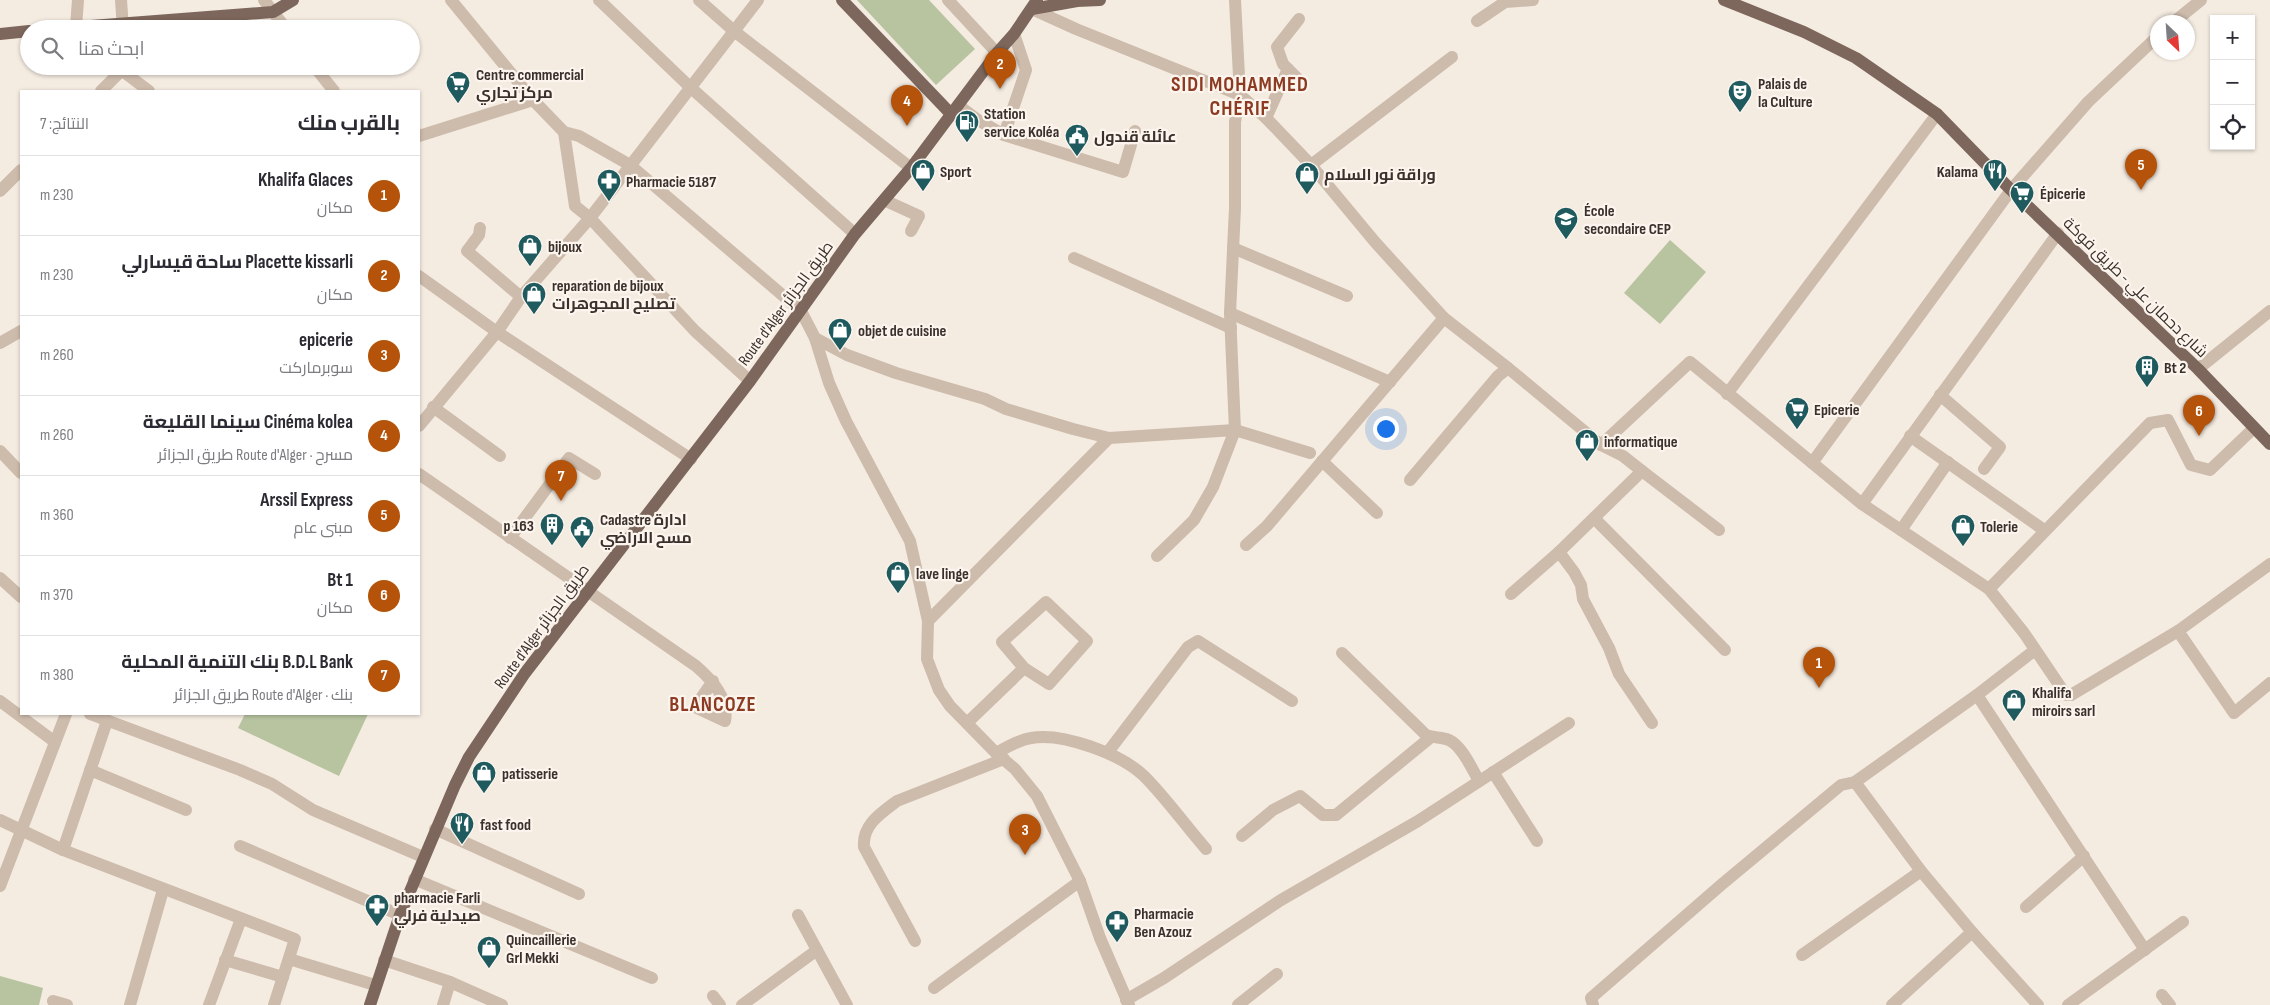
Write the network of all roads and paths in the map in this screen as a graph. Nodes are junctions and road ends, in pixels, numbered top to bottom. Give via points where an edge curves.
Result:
1 (78, 0) edge
2 (121, 0) edge
3 (264, 0) edge
4 (293, 0) edge
5 (451, 0) edge
6 (599, 0) edge
7 (699, 0) edge
8 (758, 0) edge
9 (842, 0) edge
10 (948, 0) edge
11 (1100, 0) edge
12 (1234, 0) edge
13 (1533, 0) edge
14 (1724, 0) edge
15 (2201, 0) edge
16 (1035, 4) edge
17 (273, 12) junction
18 (2183, 15) edge
19 (1299, 19) dead end
20 (77, 20) edge
21 (123, 20) edge
22 (181, 20) edge
23 (279, 20) edge
24 (1477, 22) dead end
25 (734, 31) junction
26 (20, 32) edge
27 (0, 34) edge
28 (1014, 34) junction
29 (2150, 44) edge
30 (996, 53) junction
31 (1452, 57) dead end
32 (1288, 69) junction
33 (114, 75) edge
34 (129, 75) edge
35 (321, 75) edge
36 (1302, 83) dead end
37 (690, 87) junction
38 (102, 90) edge
39 (148, 90) edge
40 (333, 90) edge
41 (1240, 95) junction
42 (534, 100) junction
43 (954, 109) junction
44 (1938, 114) junction
45 (1266, 118) junction
46 (1135, 131) dead end
47 (564, 132) junction
48 (420, 136) edge
49 (1004, 136) junction
50 (630, 165) junction
51 (1311, 165) junction
52 (911, 168) junction
53 (20, 171) edge
54 (2011, 190) junction
55 (0, 191) edge
56 (884, 200) junction
57 (590, 218) junction
58 (480, 228) dead end
59 (911, 231) dead end
60 (2058, 233) junction
61 (855, 234) junction
62 (1233, 248) junction
63 (1074, 258) dead end
64 (420, 277) edge
65 (1347, 296) dead end
66 (521, 297) junction
67 (801, 311) junction
68 (2270, 311) edge
69 (1230, 314) junction
70 (1444, 318) junction
71 (1231, 328) junction
72 (20, 332) edge
73 (497, 332) junction
74 (815, 338) junction
75 (0, 343) edge
76 (1508, 368) junction
77 (2198, 369) junction
78 (750, 380) junction
79 (1390, 382) junction
80 (1727, 394) junction
81 (1940, 395) junction
82 (433, 407) junction
83 (420, 425) edge
84 (2254, 428) junction
85 (1235, 430) junction
86 (1910, 436) junction
87 (1109, 438) junction
88 (2270, 444) edge
89 (1601, 445) junction
90 (0, 451) edge
91 (1310, 453) dead end
92 (500, 456) dead end
93 (691, 458) junction
94 (1322, 461) junction
95 (1948, 462) junction
96 (1812, 464) junction
97 (1984, 468) dead end
98 (1642, 471) junction
99 (20, 472) edge
100 (595, 474) dead end
101 (420, 475) edge
102 (1410, 480) dead end
103 (1862, 504) junction
104 (1377, 513) dead end
105 (1594, 518) junction
106 (1719, 530) dead end
107 (1901, 530) junction
108 (2044, 530) junction
109 (510, 538) junction
110 (1246, 545) dead end
111 (1558, 552) junction
112 (1157, 556) dead end
113 (2270, 564) edge
114 (0, 578) edge
115 (1989, 588) junction
116 (587, 591) junction
117 (1511, 594) dead end
118 (20, 596) edge
119 (928, 621) junction
120 (2178, 631) junction
121 (1726, 650) dead end
122 (2035, 650) junction
123 (1342, 653) dead end
124 (1024, 668) junction
125 (712, 681) dead end
126 (2270, 683) edge
127 (1978, 695) junction
128 (0, 701) edge
129 (1292, 701) dead end
130 (66, 715) edge
131 (92, 715) edge
132 (107, 721) junction
133 (967, 723) junction
134 (1569, 723) dead end
135 (1652, 723) dead end
136 (1431, 737) junction
137 (55, 742) junction
138 (1108, 752) junction
139 (1000, 756) junction
140 (90, 770) junction
141 (1493, 772) junction
142 (1479, 781) junction
143 (1856, 782) junction
144 (186, 810) dead end
145 (0, 820) edge
146 (435, 828) junction
147 (22, 830) junction
148 (1242, 836) dead end
149 (1537, 841) dead end
150 (240, 846) dead end
151 (1206, 849) dead end
152 (63, 850) junction
153 (2084, 856) junction
154 (423, 857) junction
155 (1921, 871) junction
156 (414, 879) junction
157 (1080, 882) junction
158 (0, 886) edge
159 (163, 890) junction
160 (579, 894) dead end
161 (2026, 907) dead end
162 (400, 915) junction
163 (798, 915) dead end
164 (241, 919) junction
165 (2183, 922) dead end
166 (1972, 932) junction
167 (915, 941) dead end
168 (817, 950) junction
169 (2145, 950) junction
170 (1802, 955) dead end
171 (289, 959) junction
172 (225, 960) junction
173 (384, 960) junction
174 (1277, 974) dead end
175 (284, 977) junction
176 (652, 978) dead end
177 (450, 982) junction
178 (376, 985) junction
179 (934, 988) dead end
180 (53, 1001) dead end
181 (1128, 1002) edge
182 (67, 1005) edge
183 (130, 1005) edge
184 (209, 1005) edge
185 (274, 1005) edge
186 (370, 1005) edge
187 (443, 1005) edge
188 (502, 1005) edge
189 (742, 1005) edge
190 (847, 1005) edge
191 (1238, 1005) edge
192 (1593, 1005) edge
193 (1892, 1005) edge
194 (2038, 1005) edge
195 (2068, 1005) edge

1 - 20 street
2 - 21 street
3 - 17 street
4 - 17 main road
5 - 42 street
6 - 37 street
7 - 25 street
8 - 25 street
9 - 43 main road
10 - 30 street
11 - 16 main road
12 - 41 street
13 - 24 street via 1505,2
14 - 44 main road, شارع دحمان علي - طريق فوكة via 1804,32 1856,58
15 - 18 street
16 - 28 main road, Route d'Alger طريق الجزائر
16 - 41 street via 1076,29
17 - 22 main road
17 - 23 street
19 - 32 street via 1277,47
25 - 37 street
25 - 52 street
26 - 27 main road
28 - 30 main road, Route d'Alger طريق الجزائر
28 - 49 street via 1026,70
29 - 54 street via 2088,102
30 - 43 main road, Route d'Alger طريق الجزائر
31 - 51 street
32 - 36 street
32 - 45 street
33 - 38 street
34 - 39 street
35 - 40 street
37 - 50 street
37 - 61 street
41 - 45 street
41 - 62 street via 1235,122
42 - 47 street
42 - 48 street
43 - 49 street
43 - 52 main road, Route d'Alger طريق الجزائر
44 - 54 main road, شارع دحمان علي - طريق فوكة
44 - 80 street
45 - 51 street
46 - 49 street via 1123,172
47 - 50 street via 579,136
47 - 57 street via 575,206
50 - 57 street
50 - 67 street
51 - 70 street
52 - 56 main road, Route d'Alger طريق الجزائر
53 - 55 street
54 - 60 main road, شارع دحمان علي - طريق فوكة
54 - 96 street
56 - 59 street via 919,216
56 - 61 main road, Route d'Alger طريق الجزائر
57 - 66 street
57 - 78 street via 695,331
58 - 66 street via 479,235 467,251
60 - 77 main road, شارع دحمان علي - طريق فوكة
60 - 81 street
61 - 67 main road, Route d'Alger طريق الجزائر
62 - 65 street
62 - 69 street
63 - 71 street
64 - 73 street
66 - 73 street
67 - 74 street
67 - 78 main road, Route d'Alger طريق الجزائر
68 - 77 street
69 - 71 street
69 - 79 street
70 - 76 street
70 - 79 street
71 - 85 street
72 - 75 street
73 - 82 street
73 - 93 street
74 - 87 street via 896,373
74 - 119 street via 829,383 846,421 910,541
76 - 89 street
76 - 102 street
77 - 84 main road, شارع دحمان علي - طريق فوكة
78 - 93 main road, Route d'Alger طريق الجزائر
79 - 94 street
80 - 89 street via 1690,362
80 - 96 street
81 - 86 street
81 - 97 street via 2000,447
82 - 83 street
82 - 92 street
84 - 88 main road, شارع دحمان علي - طريق فوكة
84 - 108 street via 2210,470 2191,464 2168,420 2150,422
85 - 87 street
85 - 91 street
85 - 112 street via 1214,487 1194,520
86 - 95 street
86 - 103 street
87 - 119 street
89 - 98 street
90 - 99 street
93 - 116 main road, Route d'Alger طريق الجزائر
94 - 104 street
94 - 110 street via 1267,526
95 - 107 street
95 - 108 street
96 - 103 street
98 - 105 street
98 - 106 street
100 - 109 street via 569,458
101 - 109 street
103 - 107 street
105 - 111 street
105 - 121 street
107 - 115 street
108 - 115 street
109 - 116 street
111 - 117 street
111 - 135 street via 1581,585 1583,599 1618,674
113 - 120 street
114 - 118 street
115 - 122 street
116 - 125 street via 696,666
116 - 146 main road, Route d'Alger طريق الجزائر via 525,673 469,757
119 - 133 street via 927,658 939,690
120 - 122 street via 2071,695 2066,695
120 - 126 street via 2234,713
122 - 127 street
123 - 136 street
124 - 124 street via 1049,684 1087,641 1046,602 1002,642
124 - 133 street
127 - 143 street
127 - 153 street
128 - 137 street
129 - 138 street via 1198,641 1188,647
130 - 137 street
131 - 132 street
132 - 140 street
132 - 154 street via 240,770 272,784 313,810
133 - 139 street
134 - 141 street
136 - 142 street via 1455,743
136 - 148 street via 1336,816 1323,815 1300,796 1273,810
137 - 147 street
138 - 139 street via 1059,737 1041,737 1013,743
138 - 151 street via 1143,776
139 - 157 street via 1015,768 1037,796
139 - 167 street via 897,802 866,830 864,847
140 - 144 street
140 - 152 street
141 - 142 street
141 - 149 street
142 - 181 street via 1418,821 1281,900
143 - 155 street
143 - 192 street via 1841,785 1721,885 1591,998
145 - 147 street
146 - 154 main road, Route d'Alger طريق الجزائر
146 - 160 street
147 - 152 street
147 - 158 street
150 - 162 street
152 - 159 street
153 - 161 street
153 - 169 street
154 - 156 main road, Route d'Alger طريق الجزائر
155 - 166 street
155 - 170 street
156 - 162 main road, Route d'Alger طريق الجزائر
156 - 176 street
157 - 179 street
157 - 181 street
159 - 164 street
159 - 183 street
162 - 173 main road, Route d'Alger طريق الجزائر
163 - 168 street
164 - 171 street via 295,939
164 - 172 street
165 - 169 street
166 - 193 street
166 - 194 street
168 - 189 street
168 - 190 street
169 - 195 street
171 - 175 street
171 - 178 street
172 - 175 street
172 - 184 street
173 - 177 street
173 - 178 main road, Route d'Alger طريق الجزائر
174 - 191 street
175 - 185 street
177 - 187 street
177 - 188 street
178 - 186 main road, Route d'Alger طريق الجزائر
180 - 182 street

